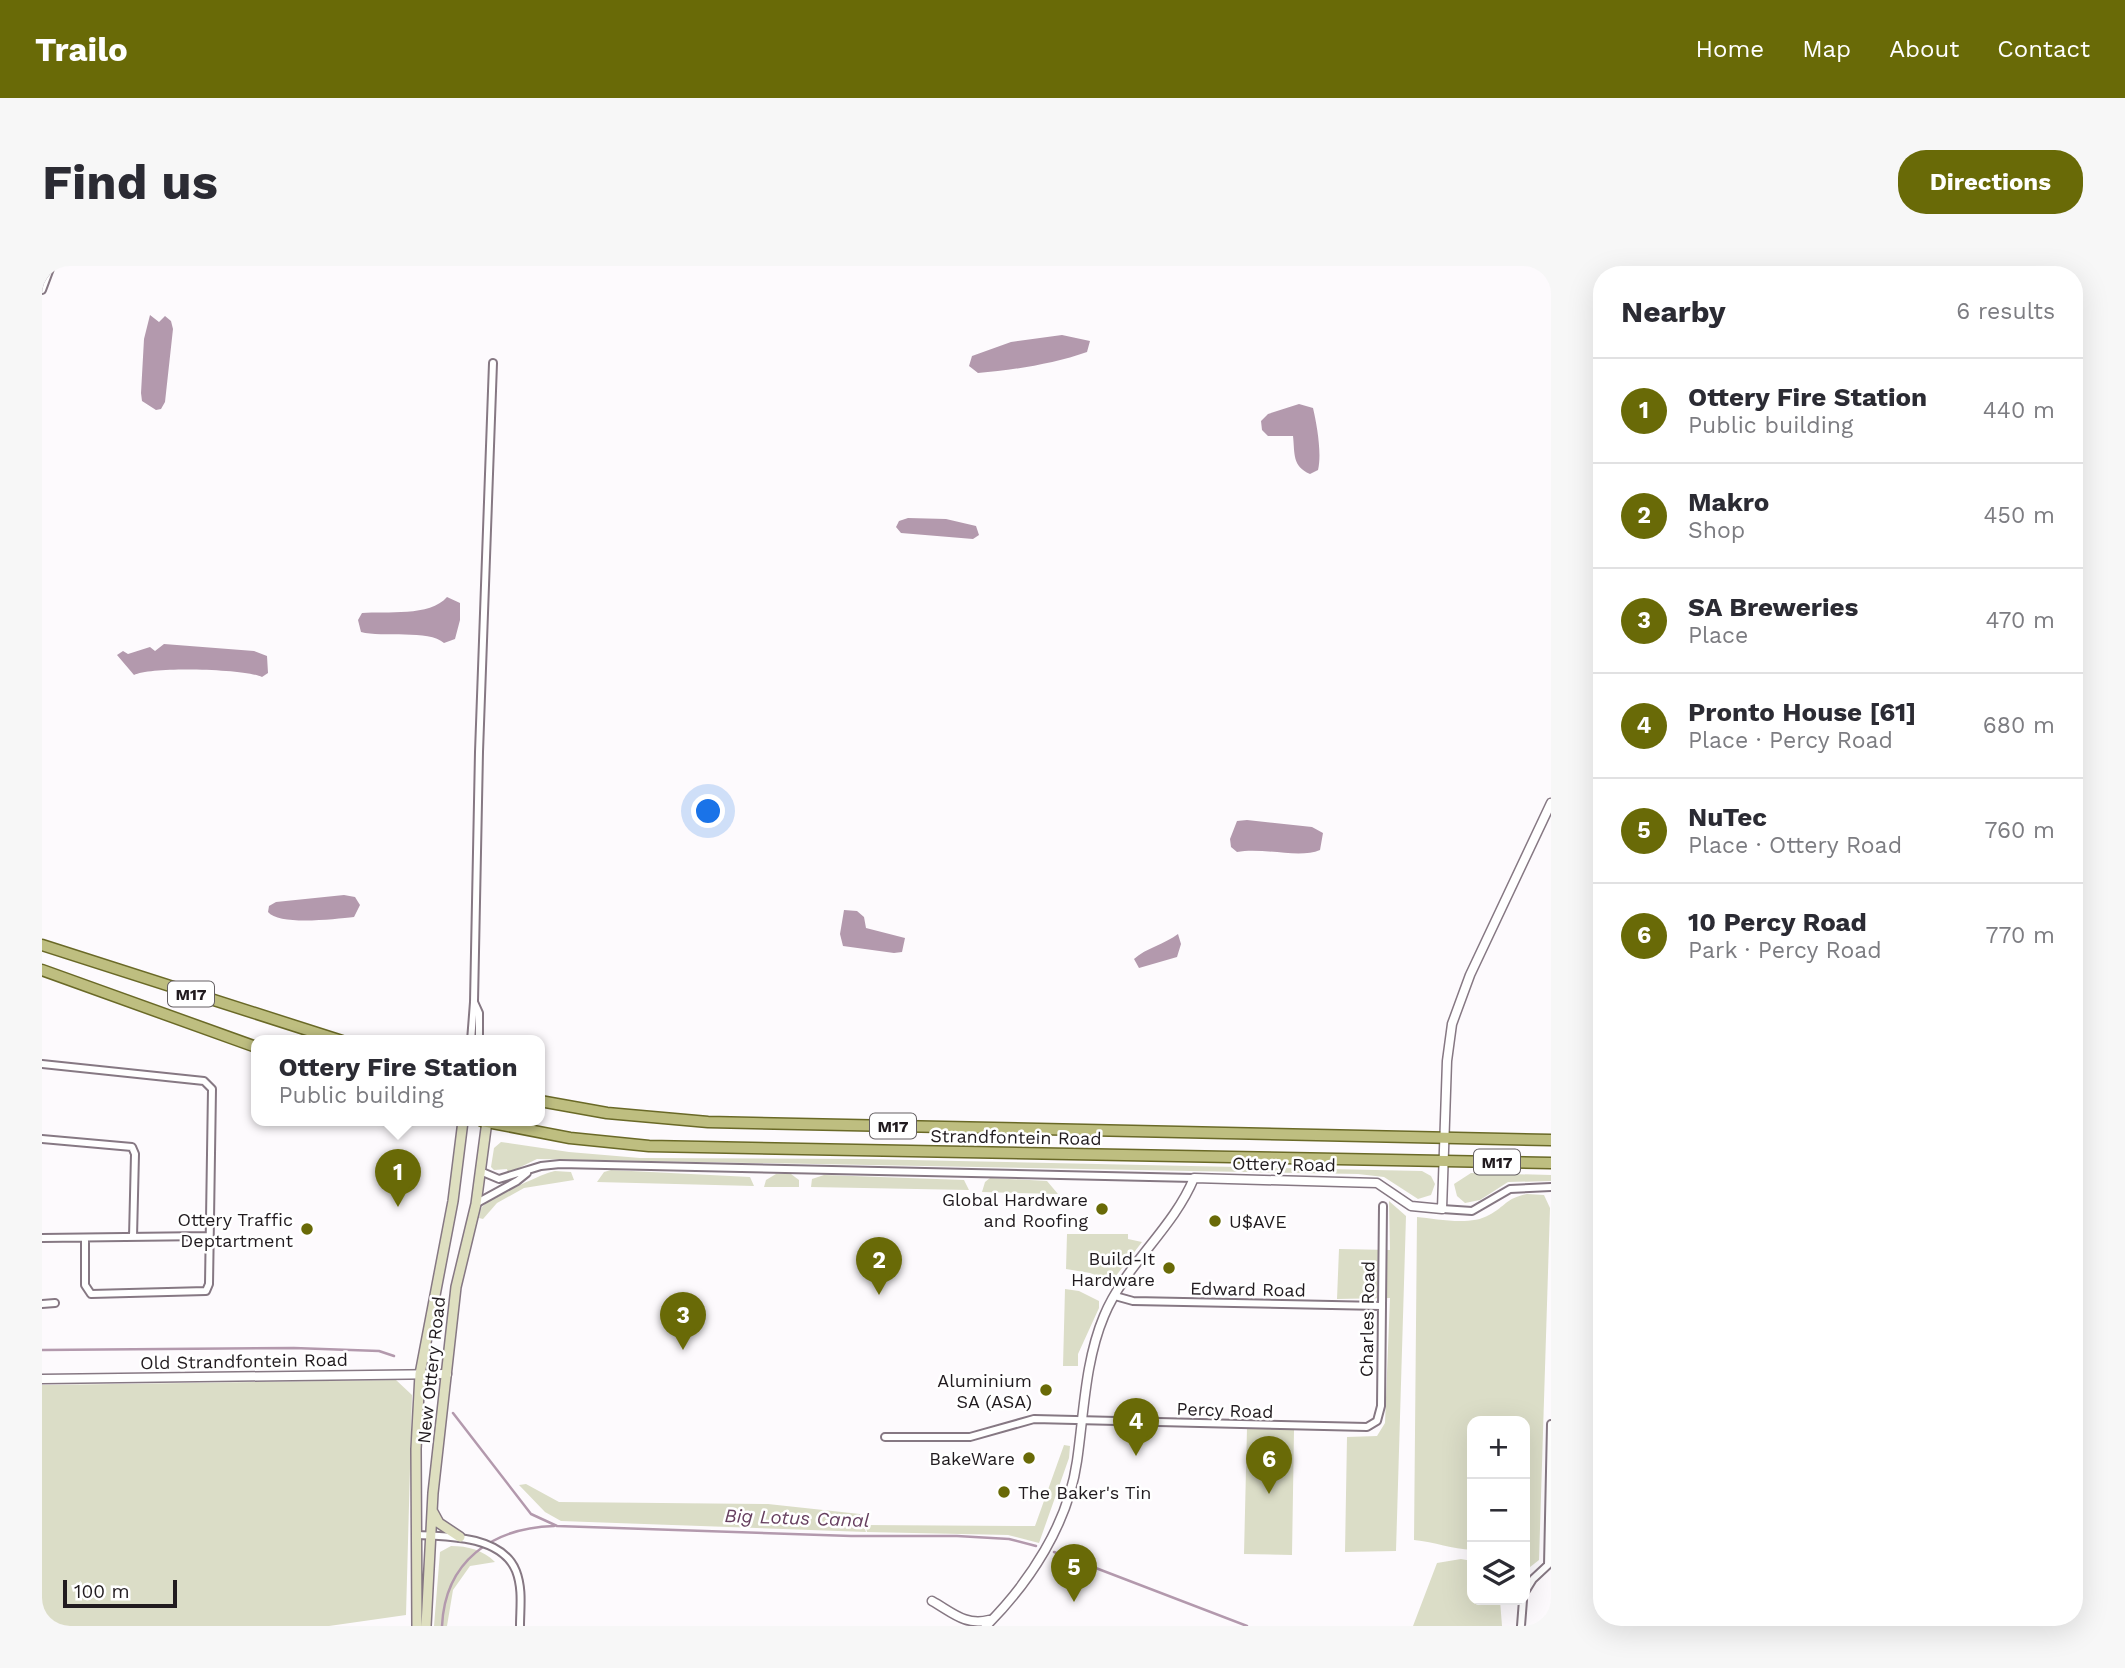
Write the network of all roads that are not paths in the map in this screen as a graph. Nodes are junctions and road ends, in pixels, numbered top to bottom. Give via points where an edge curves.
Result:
1 (51, 266) edge
2 (42, 290) edge
3 (493, 362) dead end
4 (1551, 803) edge
5 (42, 945) edge
6 (42, 970) edge
7 (474, 1002) junction
8 (323, 1035) edge
9 (471, 1035) edge
10 (479, 1035) edge
11 (251, 1045) edge
12 (42, 1064) edge
13 (545, 1102) edge
14 (462, 1126) edge
15 (485, 1126) edge
16 (506, 1126) edge
17 (1445, 1136) junction
18 (42, 1139) edge
19 (1551, 1140) edge
20 (1444, 1161) junction
21 (1551, 1163) edge
22 (480, 1171) junction
23 (528, 1171) junction
24 (1194, 1178) junction
25 (1551, 1187) edge
26 (476, 1204) junction
27 (1383, 1206) dead end
28 (1442, 1209) junction
29 (208, 1236) junction
30 (133, 1237) junction
31 (42, 1238) edge
32 (85, 1238) junction
33 (1115, 1296) junction
34 (55, 1303) dead end
35 (42, 1304) edge
36 (1381, 1306) junction
37 (420, 1374) junction
38 (447, 1374) junction
39 (42, 1379) edge
40 (1083, 1420) junction
41 (1551, 1424) edge
42 (1367, 1427) joint
43 (885, 1437) dead end
44 (1550, 1478) edge
45 (432, 1511) junction
46 (418, 1535) junction
47 (430, 1535) junction
48 (460, 1537) junction
49 (1549, 1565) edge
50 (1530, 1583) edge
51 (932, 1601) dead end
52 (1523, 1605) edge
53 (995, 1617) junction
54 (417, 1626) edge
55 (426, 1626) edge
56 (520, 1626) edge
57 (986, 1626) edge
58 (1521, 1626) edge

1 - 2 street
3 - 7 street
4 - 17 street via 1457,1005 1448,1046
5 - 8 main road, M17
6 - 11 main road, M17
7 - 9 street
7 - 10 street
12 - 29 street via 208,1082 212,1096
13 - 17 main road, Strandfontein Road / M17 via 708,1122
14 - 37 main road, New Ottery Road
15 - 22 main road, New Ottery Road
16 - 20 main road, Strandfontein Road / M17 via 649,1146
17 - 19 main road, Strandfontein Road / M17
17 - 20 street
18 - 30 street via 132,1147
20 - 21 main road, Strandfontein Road / M17
20 - 28 street
22 - 23 street, Strandfontein Road via 499,1180
22 - 26 main road, New Ottery Road
23 - 24 street, Strandfontein Road via 560,1164
23 - 26 street, Strandfontein Road
24 - 28 street, Ottery Road via 1377,1183 1411,1206
24 - 33 street
25 - 28 street via 1510,1189 1481,1209
26 - 38 main road, New Ottery Road via 460,1262
27 - 36 street, Charles Road
29 - 30 street
29 - 32 street via 208,1288 202,1293 169,1294 91,1294 85,1285
30 - 32 street
31 - 32 street
33 - 36 street, Edward Road via 1133,1301
33 - 40 street via 1093,1349
34 - 35 street
36 - 42 street, Charles Road via 1381,1406 1377,1421
37 - 38 street, Old Strandfontein Road
37 - 39 street, Old Strandfontein Road
37 - 46 main road, New Ottery Road
38 - 45 main road, New Ottery Road
40 - 42 street, Percy Road
40 - 43 street, Percy Road via 1026,1419 970,1437
40 - 53 street via 1072,1482 1048,1542 1021,1587
41 - 44 street
44 - 49 street
45 - 47 main road, New Ottery Road
45 - 48 main road
46 - 47 street
46 - 54 main road, New Ottery Road
47 - 48 street
47 - 55 main road, New Ottery Road
48 - 56 street via 491,1548 515,1569 521,1592
49 - 50 street
51 - 53 street via 967,1623
52 - 58 street
53 - 57 street

